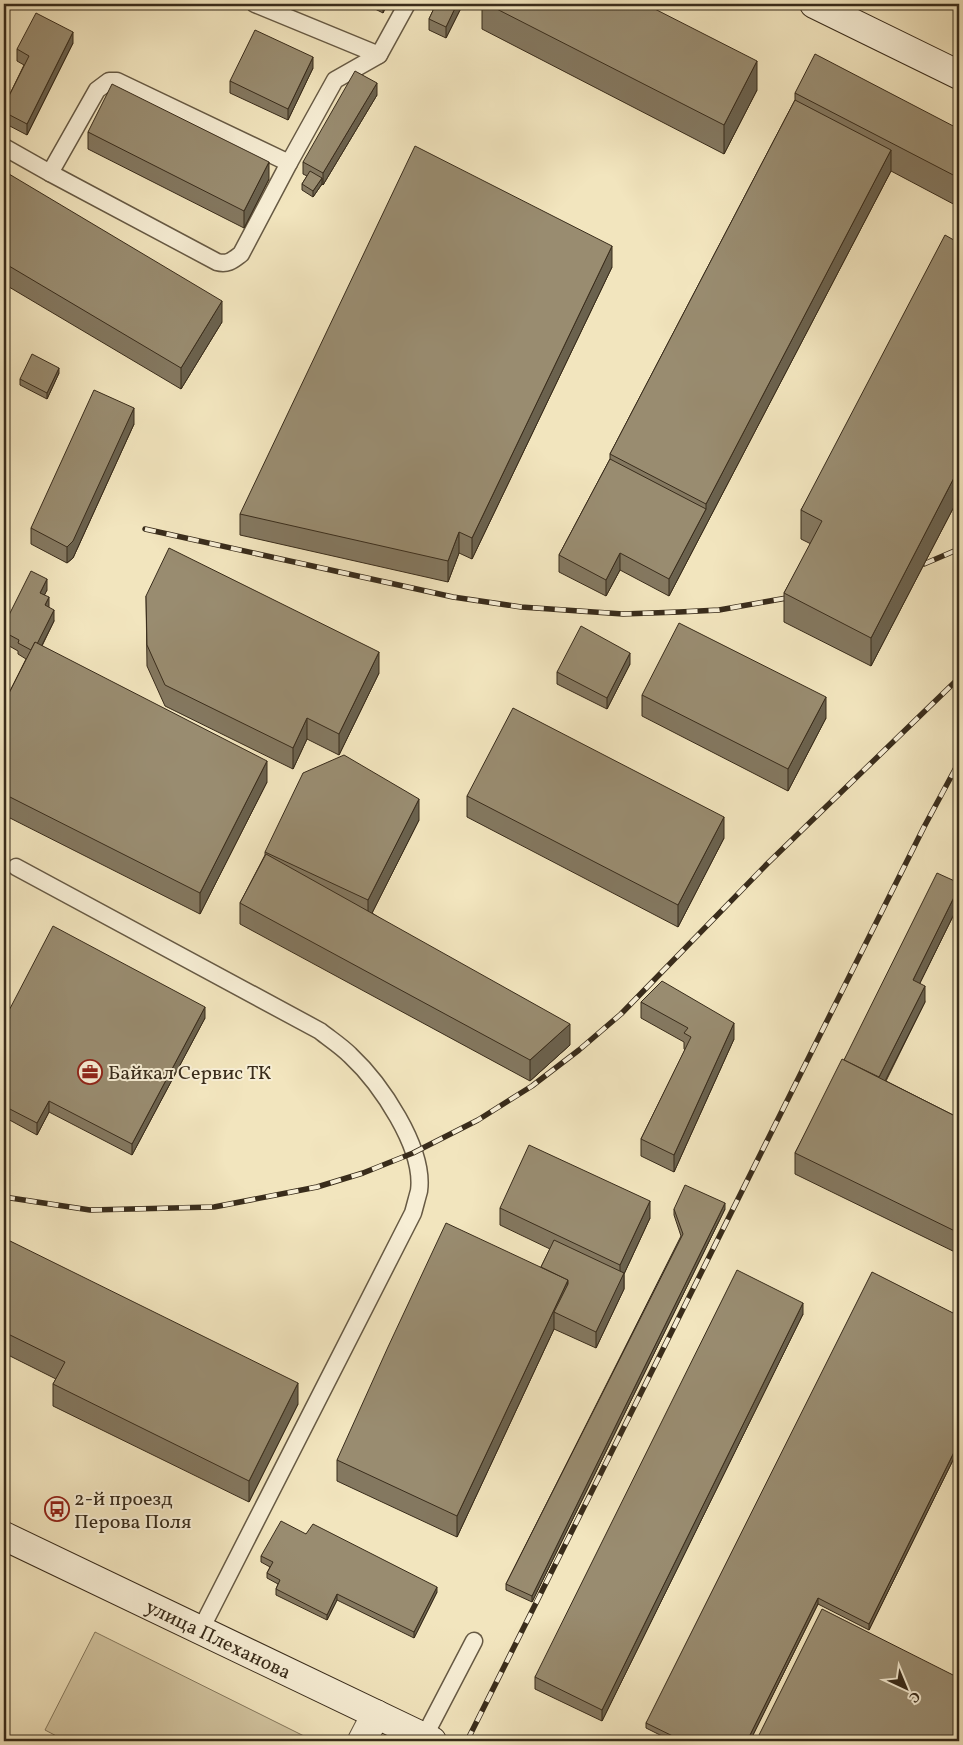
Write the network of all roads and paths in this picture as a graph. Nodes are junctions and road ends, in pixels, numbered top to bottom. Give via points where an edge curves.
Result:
1 (255, 4) edge
2 (407, 4) edge
3 (814, 4) edge
4 (379, 55) junction
5 (959, 75) edge
6 (4, 147) edge
7 (289, 163) junction
8 (50, 173) junction
9 (16, 867) dead end
10 (4, 1536) edge
11 (201, 1629) junction
12 (474, 1642) dead end
13 (376, 1714) junction
14 (428, 1739) edge
15 (362, 1741) edge

1 - 4 lane
2 - 4 lane
3 - 5 main road
4 - 7 lane via 335,80
6 - 8 lane
7 - 8 lane via 117,81 109,81 96,90
7 - 8 lane via 241,254 224,264
9 - 11 lane via 320,1031 350,1054 390,1102 404,1129 418,1172 419,1190 413,1213
10 - 11 main road, улица Плеханова
11 - 13 main road, улица Плеханова
12 - 14 lane
13 - 14 main road, улица Плеханова
13 - 15 main road

